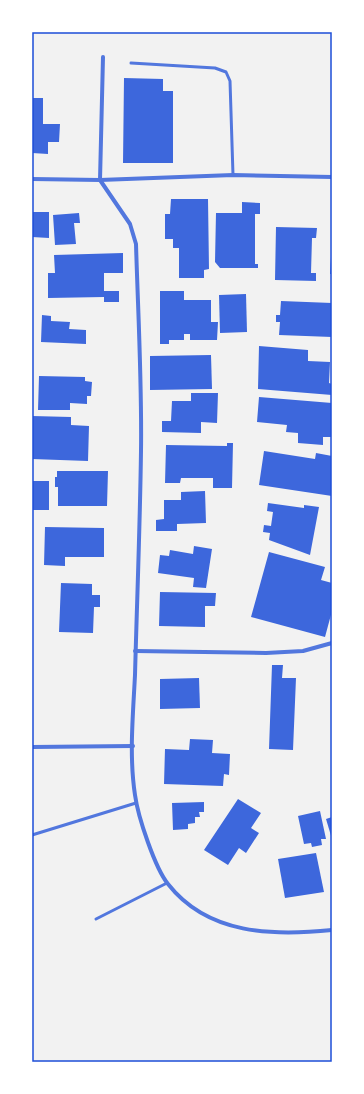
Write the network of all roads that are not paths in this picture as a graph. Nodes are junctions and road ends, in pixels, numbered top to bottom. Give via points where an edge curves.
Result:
1 (103, 57) dead end
2 (131, 63) dead end
3 (233, 175) junction
4 (332, 177) edge
5 (32, 179) edge
6 (100, 180) junction
7 (332, 643) edge
8 (135, 651) junction
9 (132, 746) junction
10 (32, 747) edge
11 (136, 803) junction
12 (32, 835) edge
13 (167, 883) junction
14 (96, 919) dead end
15 (332, 930) edge

1 - 6 street
2 - 3 lane via 215,68 226,72 230,81
3 - 4 street
3 - 6 street
5 - 6 street
6 - 8 street via 130,224 136,244 141,449
7 - 8 street via 302,652
8 - 9 street
9 - 10 street
9 - 11 street
11 - 12 lane
11 - 13 street
13 - 14 lane
13 - 15 street via 184,902 200,914 219,923 262,932 298,933

